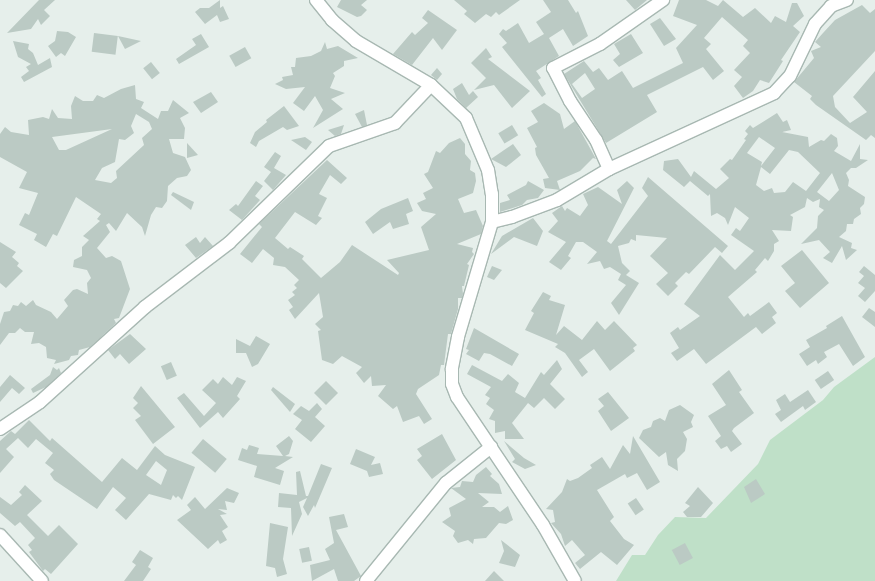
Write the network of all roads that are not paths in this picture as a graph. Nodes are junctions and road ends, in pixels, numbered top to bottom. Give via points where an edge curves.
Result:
1 (316, 0) edge
2 (663, 0) edge
3 (848, 0) edge
4 (431, 85) junction
5 (609, 169) junction
6 (492, 222) junction
7 (0, 429) edge
8 (491, 447) junction
9 (0, 535) edge
10 (42, 581) edge
11 (366, 581) edge
12 (575, 581) edge

1 - 4 street via 332,20 356,41
2 - 5 street via 600,44 552,68 596,140
3 - 5 street via 831,6 815,24 790,76 774,93
4 - 6 street via 466,118 488,170 492,194
4 - 7 street via 395,123 329,146 229,243 146,307 40,402
5 - 6 street via 558,200
6 - 8 street via 462,323 452,369 452,384 457,397
8 - 11 street via 446,483
8 - 12 street via 543,526
9 - 10 street

